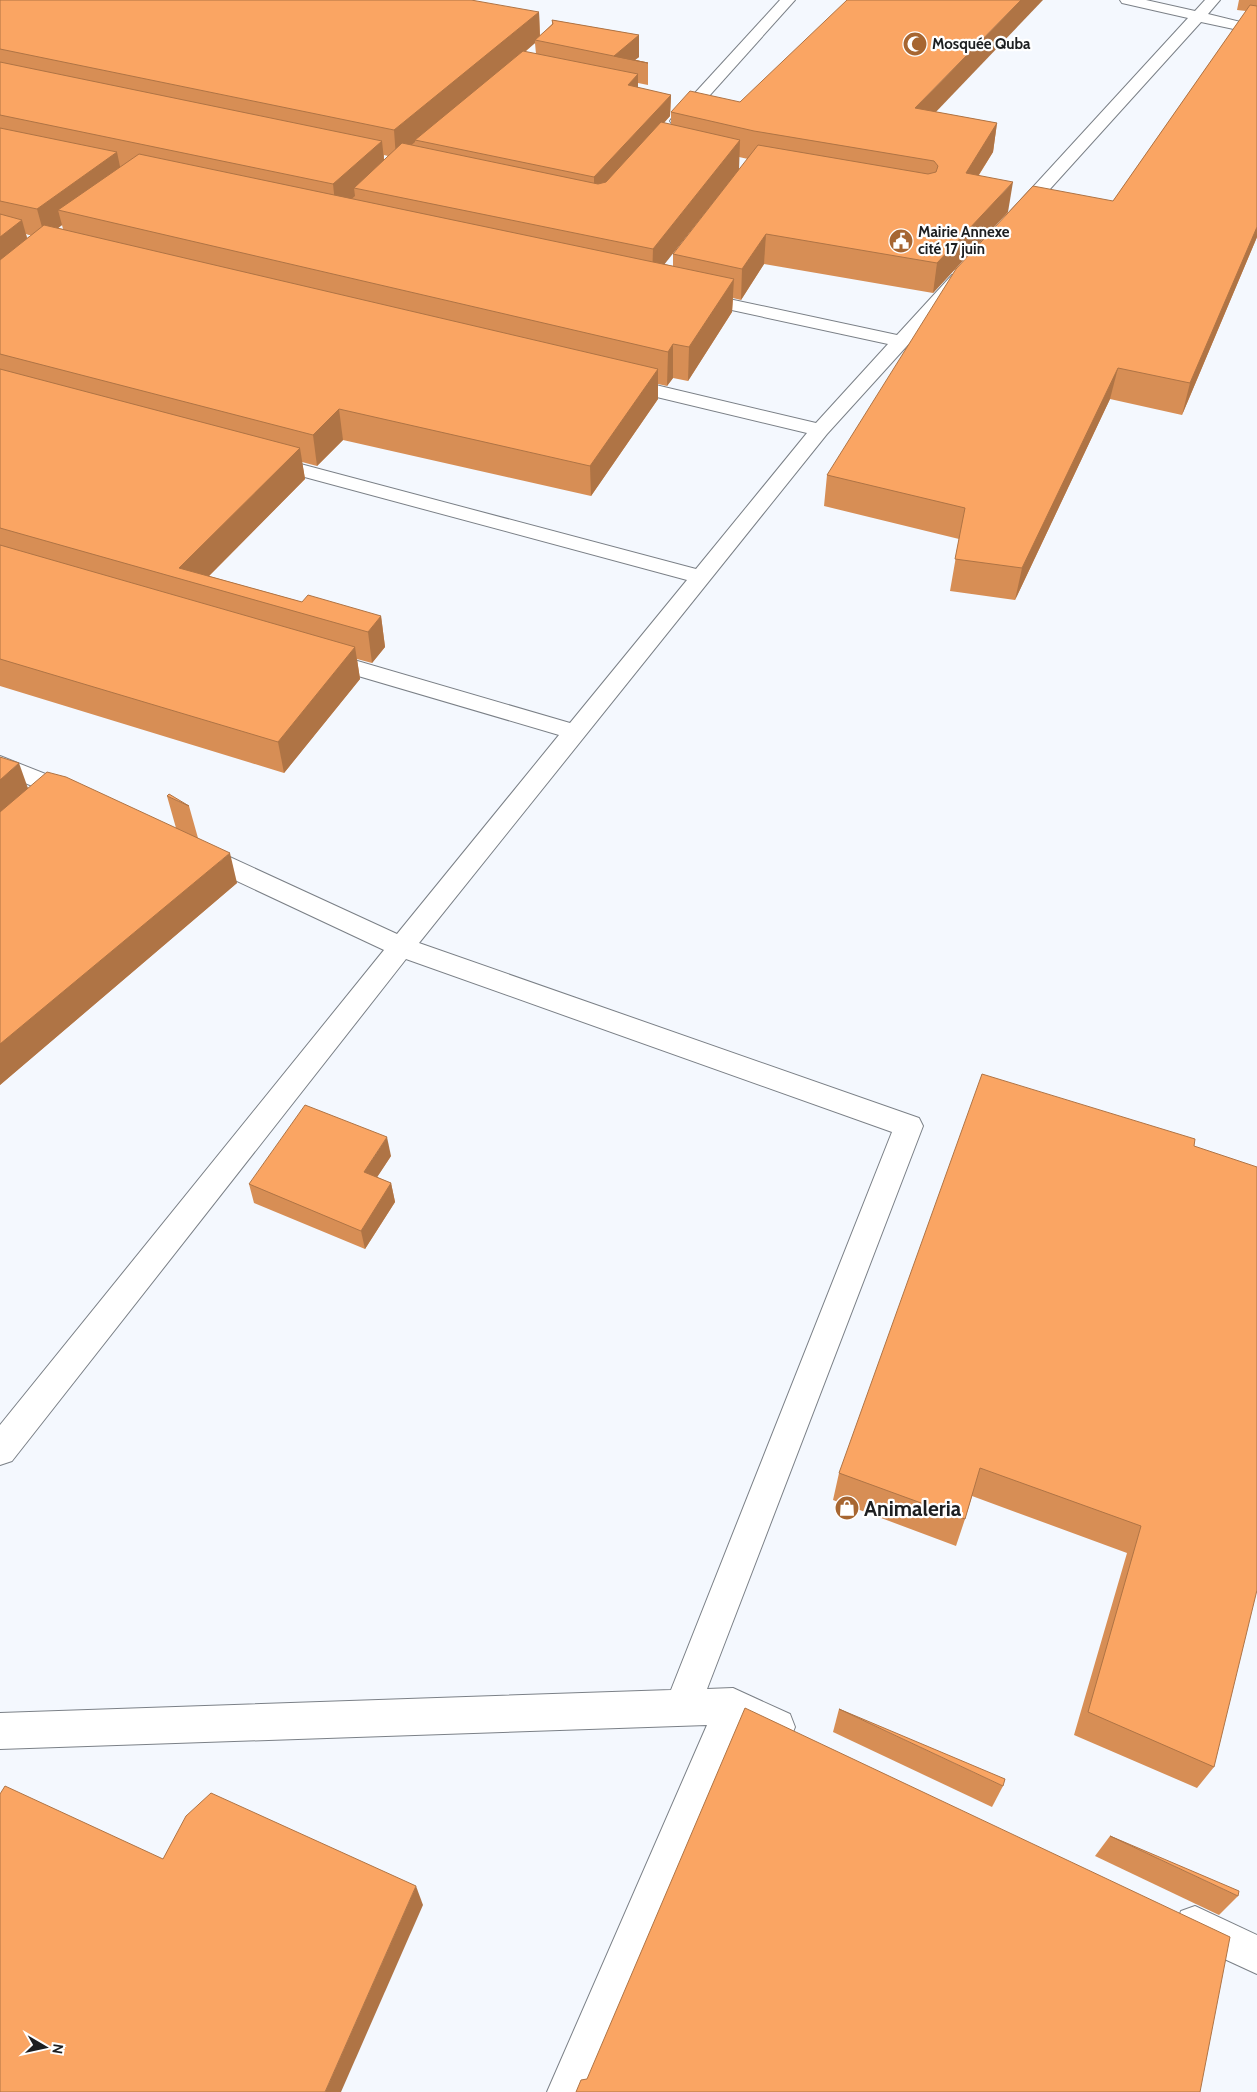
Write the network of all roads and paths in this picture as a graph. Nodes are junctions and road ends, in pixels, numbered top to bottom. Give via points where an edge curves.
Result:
1 (788, 0) edge
2 (1127, 0) edge
3 (1206, 8) edge
4 (1257, 30) edge
5 (676, 97) dead end
6 (696, 101) junction
7 (669, 130) edge
8 (1002, 230) edge
9 (975, 260) edge
10 (678, 293) edge
11 (901, 340) junction
12 (607, 380) edge
13 (820, 430) junction
14 (250, 456) edge
15 (700, 577) junction
16 (306, 654) edge
17 (574, 732) junction
18 (0, 764) edge
19 (57, 787) junction
20 (93, 804) edge
21 (36, 806) edge
22 (175, 842) edge
23 (401, 947) junction
24 (0, 1450) edge
25 (733, 1706) junction
26 (682, 1708) junction
27 (0, 1731) edge
28 (806, 1740) edge
29 (1167, 1912) edge
30 (1257, 1955) edge
31 (567, 2092) edge

1 - 6 street
2 - 3 street
3 - 4 street
3 - 8 street
5 - 6 street
6 - 7 street
9 - 11 street
10 - 11 street
11 - 13 street
12 - 13 street
13 - 15 street
14 - 15 street
15 - 17 street
16 - 17 street
17 - 23 street
18 - 19 street
19 - 20 street
19 - 21 street
22 - 23 street
23 - 24 street
23 - 26 street via 909,1126
25 - 26 street
25 - 28 street
25 - 31 street
26 - 27 street
29 - 30 street

